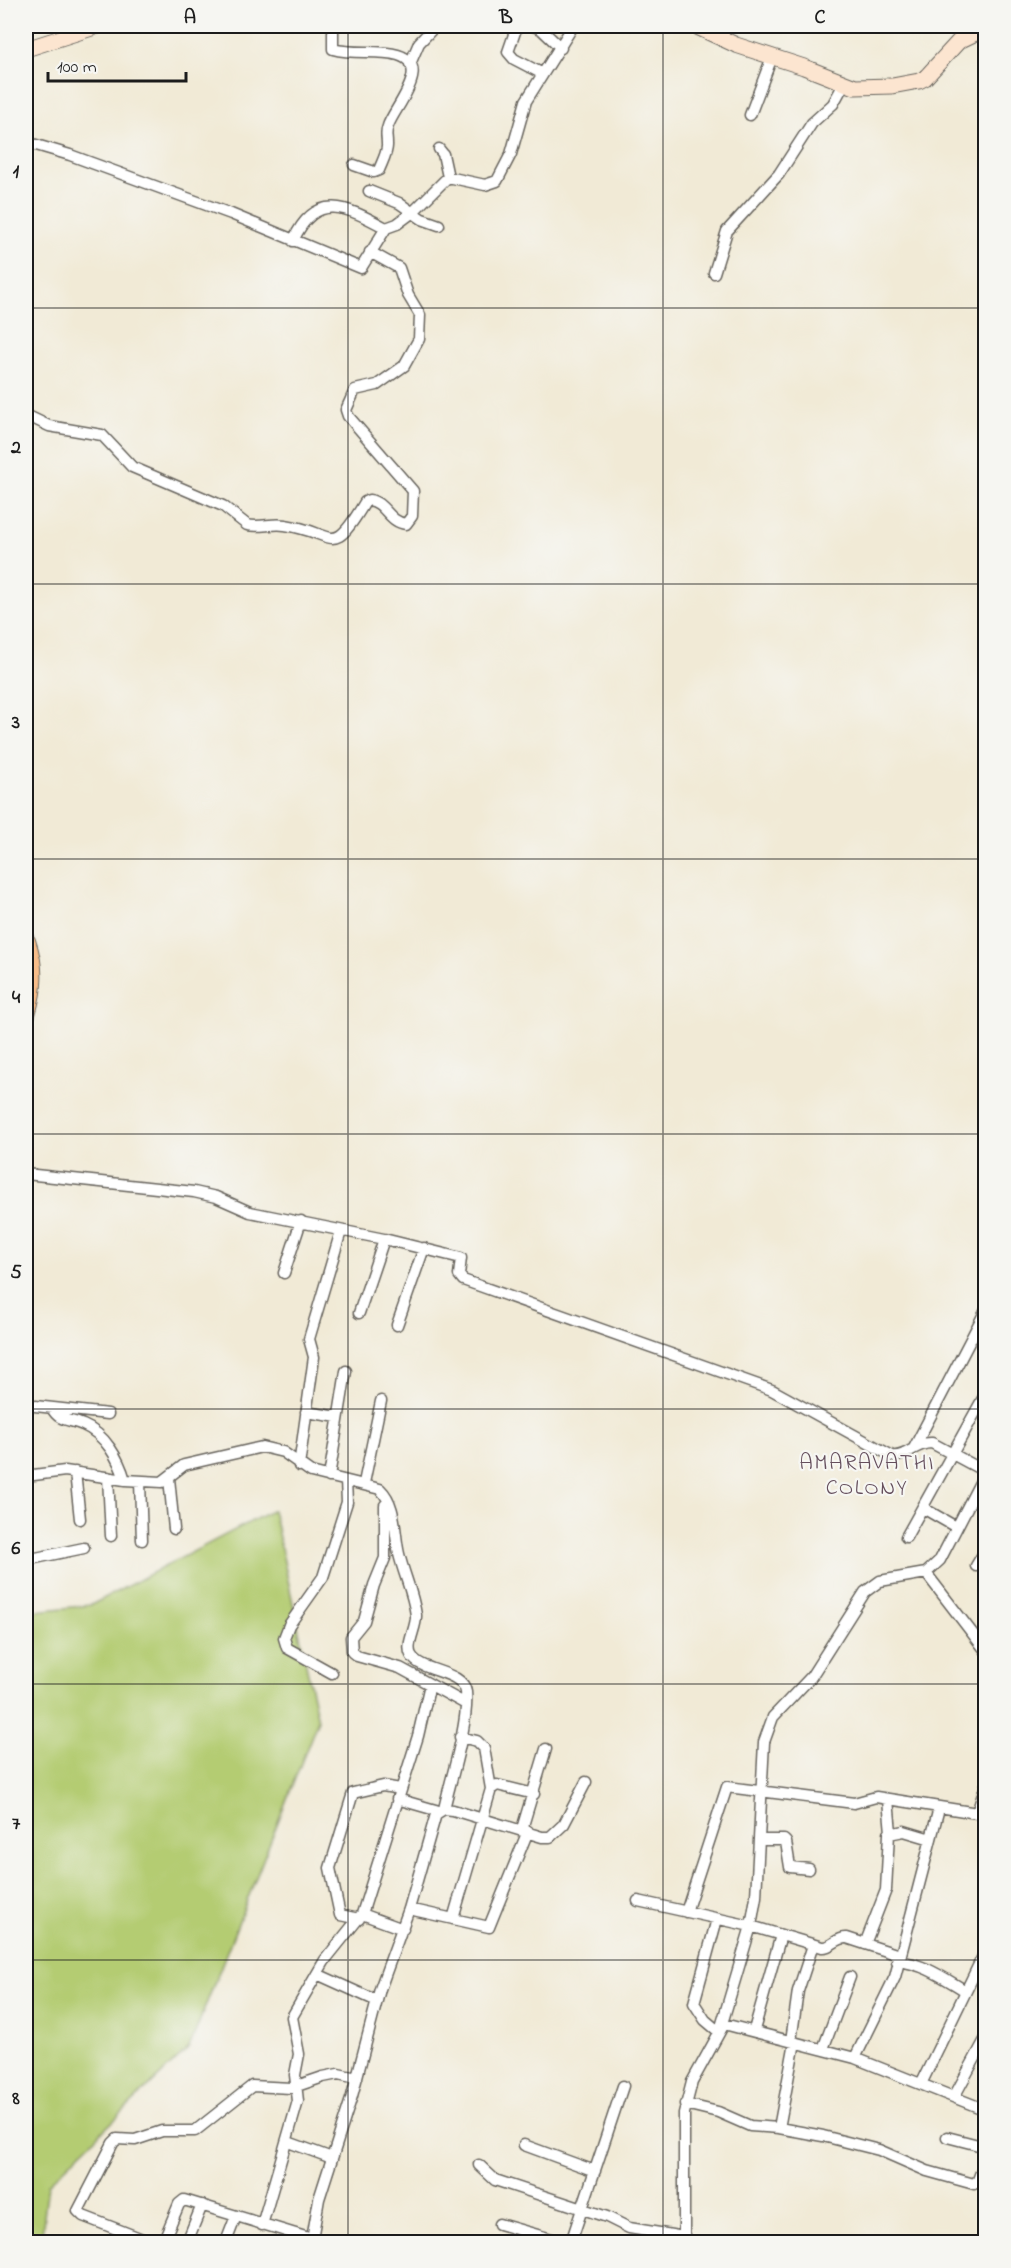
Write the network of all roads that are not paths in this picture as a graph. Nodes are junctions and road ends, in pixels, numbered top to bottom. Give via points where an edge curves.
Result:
1 (98, 26) edge
2 (333, 26) edge
3 (435, 26) edge
4 (518, 26) edge
5 (533, 26) edge
6 (573, 26) edge
7 (695, 26) edge
8 (979, 29) edge
9 (561, 48) junction
10 (26, 49) edge
11 (772, 57) junction
12 (410, 64) junction
13 (543, 74) junction
14 (844, 84) junction
15 (750, 115) dead end
16 (26, 142) edge
17 (439, 149) dead end
18 (354, 165) dead end
19 (448, 177) junction
20 (369, 191) dead end
21 (413, 212) junction
22 (439, 225) dead end
23 (386, 228) junction
24 (292, 241) junction
25 (370, 252) junction
26 (714, 273) dead end
27 (26, 415) edge
28 (26, 941) edge
29 (26, 1014) edge
30 (26, 1174) edge
31 (301, 1221) junction
32 (341, 1231) junction
33 (384, 1239) junction
34 (424, 1248) junction
35 (284, 1274) dead end
36 (986, 1310) edge
37 (359, 1312) dead end
38 (397, 1325) dead end
39 (346, 1371) dead end
40 (986, 1393) edge
41 (381, 1401) dead end
42 (26, 1405) edge
43 (52, 1408) junction
44 (306, 1412) junction
45 (108, 1414) dead end
46 (338, 1417) junction
47 (914, 1448) junction
48 (954, 1454) junction
49 (299, 1466) junction
50 (75, 1472) junction
51 (985, 1472) edge
52 (26, 1476) edge
53 (108, 1477) junction
54 (329, 1477) junction
55 (169, 1478) junction
56 (125, 1480) junction
57 (346, 1481) junction
58 (140, 1482) junction
59 (364, 1483) junction
60 (386, 1498) junction
61 (923, 1508) junction
62 (80, 1520) dead end
63 (956, 1527) junction
64 (174, 1528) dead end
65 (111, 1536) dead end
66 (906, 1537) dead end
67 (142, 1540) dead end
68 (84, 1548) dead end
69 (986, 1549) edge
70 (26, 1560) edge
71 (976, 1566) dead end
72 (926, 1573) junction
73 (986, 1651) edge
74 (332, 1673) dead end
75 (430, 1683) junction
76 (465, 1703) junction
77 (460, 1737) junction
78 (546, 1749) dead end
79 (586, 1782) dead end
80 (986, 1785) edge
81 (491, 1789) junction
82 (399, 1794) junction
83 (534, 1794) junction
84 (762, 1794) junction
85 (888, 1800) junction
86 (939, 1808) junction
87 (442, 1810) junction
88 (483, 1821) junction
89 (525, 1830) junction
90 (891, 1832) junction
91 (931, 1839) junction
92 (760, 1840) junction
93 (809, 1869) dead end
94 (638, 1901) dead end
95 (409, 1909) junction
96 (686, 1912) junction
97 (360, 1916) junction
98 (453, 1919) junction
99 (717, 1919) junction
100 (751, 1926) junction
101 (402, 1929) junction
102 (781, 1935) junction
103 (986, 1943) edge
104 (813, 1944) junction
105 (865, 1944) junction
106 (898, 1958) junction
107 (984, 1958) edge
108 (317, 1974) junction
109 (850, 1977) dead end
110 (966, 1991) junction
111 (377, 2001) junction
112 (719, 2029) junction
113 (754, 2030) junction
114 (986, 2038) edge
115 (793, 2041) junction
116 (823, 2049) junction
117 (855, 2058) junction
118 (357, 2078) junction
119 (921, 2084) junction
120 (623, 2086) dead end
121 (296, 2087) junction
122 (954, 2097) junction
123 (685, 2104) junction
124 (986, 2110) edge
125 (779, 2128) junction
126 (947, 2137) dead end
127 (288, 2142) junction
128 (524, 2145) dead end
129 (986, 2147) edge
130 (332, 2158) junction
131 (986, 2159) edge
132 (479, 2164) dead end
133 (595, 2171) junction
134 (202, 2205) junction
135 (582, 2209) junction
136 (236, 2216) junction
137 (498, 2224) dead end
138 (262, 2225) junction
139 (684, 2240) edge
140 (311, 2241) edge
141 (150, 2242) edge
142 (163, 2242) edge
143 (187, 2242) edge
144 (226, 2242) edge
145 (331, 2242) edge
146 (562, 2242) edge
147 (571, 2242) edge

1 - 10 street
2 - 12 street via 331,45 335,50 398,55
3 - 12 street via 419,43
4 - 13 street via 508,52
5 - 9 street
6 - 9 street
7 - 11 street
8 - 14 street via 959,41 919,81 866,88
9 - 13 street
11 - 14 street
11 - 15 street
12 - 18 street via 412,82 390,120 379,170
13 - 19 street via 526,101 512,154 497,182 485,185
14 - 26 street via 833,104 812,123 779,174 727,231
16 - 24 street via 231,214
17 - 19 street
19 - 21 street
20 - 21 street
21 - 22 street
21 - 23 street via 397,225
23 - 24 street via 334,206 306,218
23 - 25 street
24 - 25 street via 360,268
25 - 27 street via 399,268 420,315 421,327 407,363 377,385 356,390 346,413 413,491 412,516 406,524 392,519 378,502 369,500 338,538 283,524 247,525 223,506 132,467 102,435 49,426
28 - 29 highway via 34,985
30 - 31 street via 194,1192 250,1212
31 - 32 street
31 - 35 street
32 - 33 street
32 - 44 street via 309,1339 314,1357
33 - 34 street
33 - 37 street
34 - 38 street
34 - 47 street via 461,1258 459,1275 463,1280 772,1390 892,1456 901,1456
36 - 47 street
39 - 46 street
40 - 48 street
41 - 59 street
42 - 43 street
43 - 45 street
43 - 56 street via 60,1418 85,1425 101,1437
44 - 46 street
44 - 49 street
46 - 54 street
47 - 48 street via 932,1443
48 - 51 street
48 - 61 street
49 - 54 street
49 - 55 street via 283,1452 262,1446 184,1465
50 - 52 street
50 - 53 street
50 - 62 street
51 - 63 street
53 - 56 street
53 - 65 street
54 - 57 street
55 - 58 street via 162,1482
55 - 64 street
56 - 58 street
57 - 59 street
57 - 74 street via 347,1502 323,1577 289,1625 283,1642
58 - 67 street
59 - 60 street via 380,1489
60 - 75 street via 386,1554 364,1621 351,1636 350,1645 357,1656 400,1668
60 - 76 street via 416,1616 411,1655 464,1685
61 - 63 street
61 - 66 street
63 - 72 street via 940,1560
68 - 70 street
69 - 71 street
72 - 73 street
72 - 84 street via 874,1584 860,1599 811,1677 775,1713 764,1742
75 - 76 street
75 - 82 street
76 - 77 street
77 - 81 street via 477,1741 484,1748
77 - 87 street
78 - 83 street
79 - 89 street via 557,1834 542,1837
80 - 86 street via 977,1813
81 - 83 street via 497,1785
81 - 88 street
82 - 87 street
82 - 97 street
82 - 97 street via 383,1786 353,1793 330,1873 340,1915
83 - 89 street
84 - 85 street via 854,1803 876,1797
84 - 92 street
84 - 96 street via 729,1787 723,1791
85 - 86 street
85 - 90 street
86 - 91 street
87 - 88 street
87 - 95 street
88 - 89 street
88 - 98 street
89 - 98 street via 492,1924 484,1928
90 - 91 street via 912,1832
90 - 105 street via 887,1843 886,1890
91 - 106 street
92 - 93 street via 786,1842 790,1867
92 - 100 street
94 - 96 street
95 - 98 street
95 - 101 street
96 - 99 street
97 - 101 street
97 - 108 street
99 - 100 street
99 - 112 street via 694,2003 705,2019
100 - 102 street
100 - 112 street
101 - 111 street
102 - 104 street
102 - 113 street
103 - 107 street
104 - 105 street via 828,1947 843,1937
104 - 115 street via 798,1991
105 - 106 street
106 - 110 street via 933,1970
106 - 117 street via 895,1977
107 - 110 street
108 - 111 street
108 - 121 street via 292,2017 299,2058
109 - 116 street
110 - 119 street
111 - 118 street
112 - 113 street via 732,2024
112 - 123 street
113 - 115 street
114 - 122 street
115 - 116 street
115 - 125 street
116 - 117 street
117 - 119 street
118 - 121 street via 338,2074
118 - 130 street
119 - 122 street
120 - 133 street
121 - 127 street via 298,2101
121 - 141 street via 252,2086 195,2131 162,2131 113,2143 78,2211
122 - 124 street
123 - 125 street via 718,2112 750,2126
123 - 139 street
125 - 131 street via 879,2150 966,2184 978,2180
126 - 129 street
127 - 130 street
127 - 138 street
128 - 133 street
130 - 140 street
132 - 135 street via 495,2180
133 - 135 street
134 - 136 street
134 - 142 street via 182,2201
134 - 143 street
135 - 139 street via 629,2228
135 - 147 street
136 - 138 street
136 - 144 street
137 - 146 street
138 - 140 street
140 - 145 street

